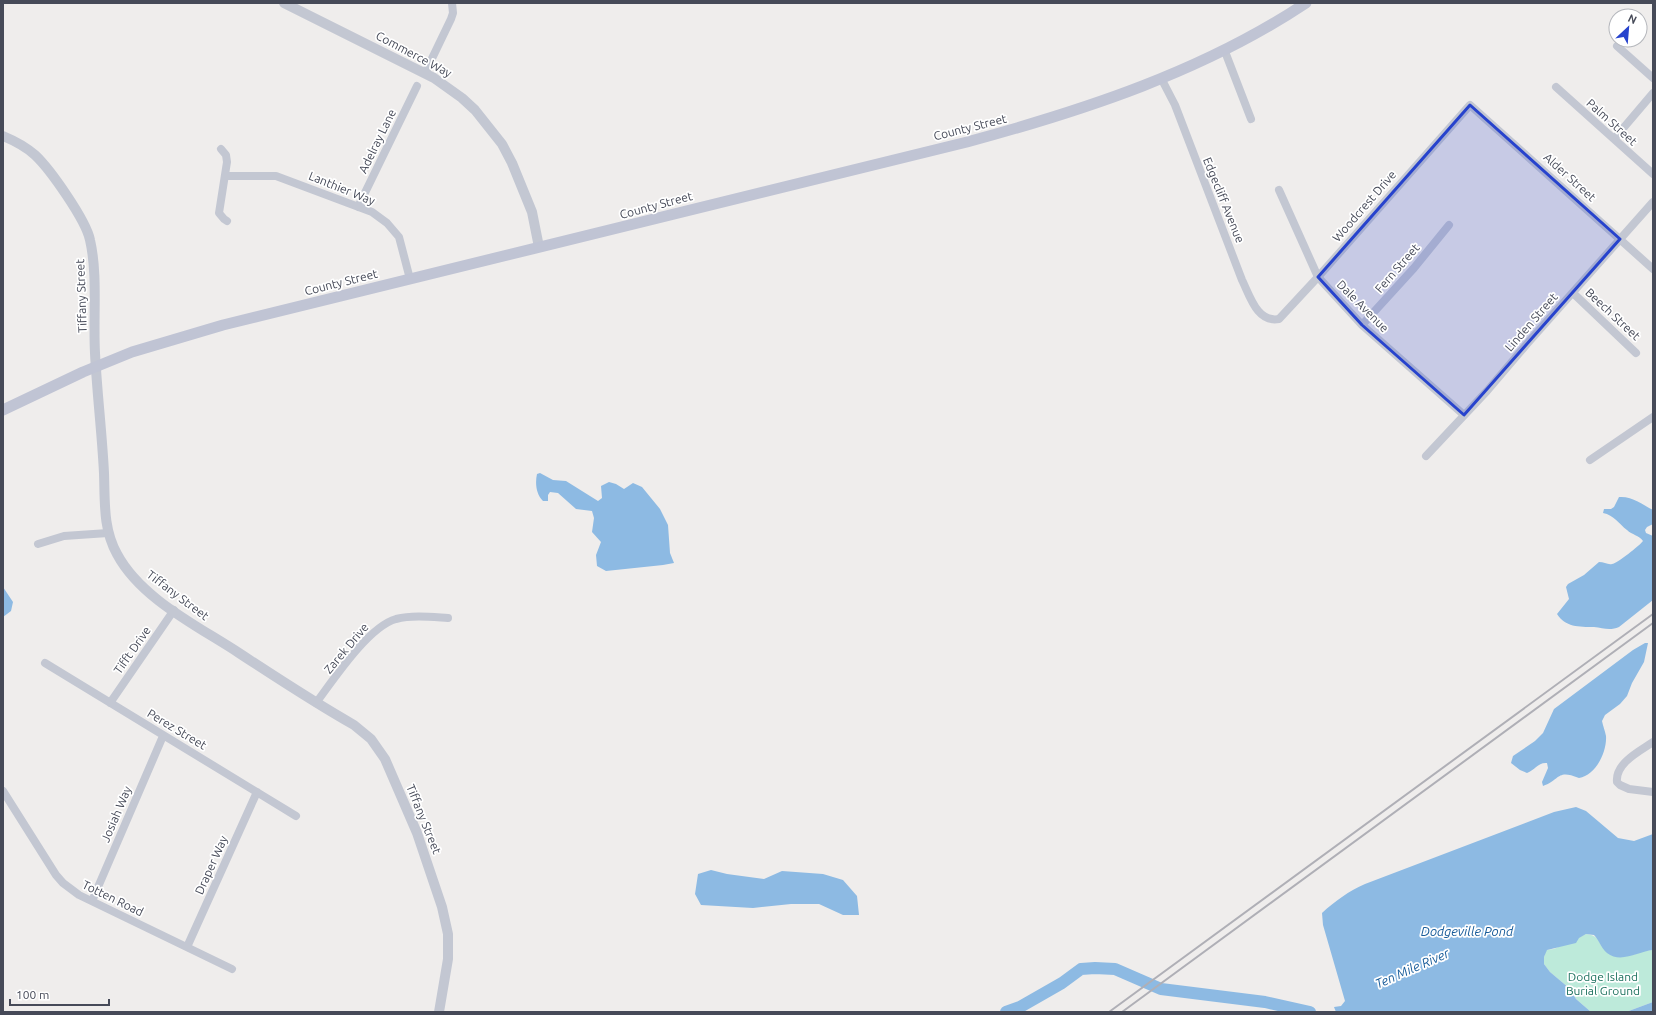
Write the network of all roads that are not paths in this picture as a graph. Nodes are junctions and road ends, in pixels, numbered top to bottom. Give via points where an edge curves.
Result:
1 (284, 3) edge
2 (452, 3) edge
3 (1306, 3) edge
4 (1619, 48) edge
5 (1224, 49) junction
6 (425, 73) junction
7 (1161, 78) junction
8 (1653, 78) edge
9 (417, 86) dead end
10 (1556, 87) dead end
11 (1653, 93) edge
12 (1470, 105) joint
13 (1252, 119) dead end
14 (3, 136) edge
15 (1614, 139) junction
16 (221, 148) dead end
17 (1653, 174) edge
18 (225, 176) junction
19 (1279, 190) dead end
20 (1653, 202) edge
21 (358, 207) junction
22 (227, 221) dead end
23 (1449, 225) dead end
24 (1620, 239) junction
25 (539, 247) junction
26 (1653, 269) edge
27 (1318, 277) junction
28 (410, 279) junction
29 (1573, 293) junction
30 (1275, 320) joint
31 (1362, 325) junction
32 (1636, 353) dead end
33 (96, 367) junction
34 (3, 410) edge
35 (1464, 415) junction
36 (1653, 417) edge
37 (1426, 456) dead end
38 (1590, 460) dead end
39 (108, 532) junction
40 (38, 544) dead end
41 (174, 610) junction
42 (448, 618) dead end
43 (45, 664) dead end
44 (110, 703) junction
45 (316, 703) junction
46 (164, 736) junction
47 (1653, 742) edge
48 (3, 791) edge
49 (257, 792) junction
50 (1653, 792) edge
51 (296, 816) dead end
52 (92, 901) junction
53 (187, 947) junction
54 (232, 969) dead end
55 (439, 1012) edge

1 - 6 street, Commerce Way
2 - 6 street via 451,19
3 - 5 main road, County Street
4 - 8 street
5 - 7 main road, County Street
5 - 13 street
6 - 25 street, Commerce Way via 471,106 502,144 532,212
7 - 25 main road, County Street via 1093,105 971,141
7 - 30 street, Edgecliff Avenue via 1175,105 1254,306 1262,316
9 - 21 street, Adelray Lane
10 - 15 street, Palm Street
11 - 15 street
12 - 24 street, Alder Street
12 - 27 street, Woodcrest Drive
14 - 33 street, Tiffany Street via 20,143 37,156 86,228 93,260
15 - 17 street, Palm Street
16 - 18 street via 227,158
18 - 21 street, Lanthier Way via 276,176
18 - 22 street via 219,213
19 - 27 street, Dale Avenue
20 - 24 street, Linden Street
21 - 28 street, Lanthier Way via 372,212 387,223 399,237
23 - 31 street, Fern Street
24 - 26 street, Alder Street
24 - 29 street, Linden Street
25 - 28 main road, County Street
27 - 30 street, Woodcrest Drive via 1279,319
27 - 31 street, Dale Avenue
28 - 33 main road, County Street via 201,331 132,352
29 - 32 street, Beech Street
29 - 35 street, Linden Street
31 - 35 street, Dale Avenue
33 - 34 main road, County Street
33 - 39 street, Tiffany Street via 104,505
35 - 37 street, Linden Street
36 - 38 street
39 - 40 street via 64,536
39 - 41 street, Tiffany Street via 129,573
41 - 44 street, Tifft Drive
41 - 45 street, Tiffany Street
42 - 45 street, Zarek Drive via 404,618 380,627 367,639
43 - 44 street, Perez Street
44 - 46 street, Perez Street
45 - 55 street, Tiffany Street via 360,730 376,744 390,768 417,833 442,907 448,934 448,958
46 - 49 street, Perez Street
46 - 52 street, Josiah Way
47 - 50 street via 1622,765 1616,776 1620,786
48 - 52 street, Totten Road via 56,875 70,890
49 - 51 street, Perez Street
49 - 53 street, Draper Way
52 - 53 street, Totten Road
53 - 54 street, Totten Road

